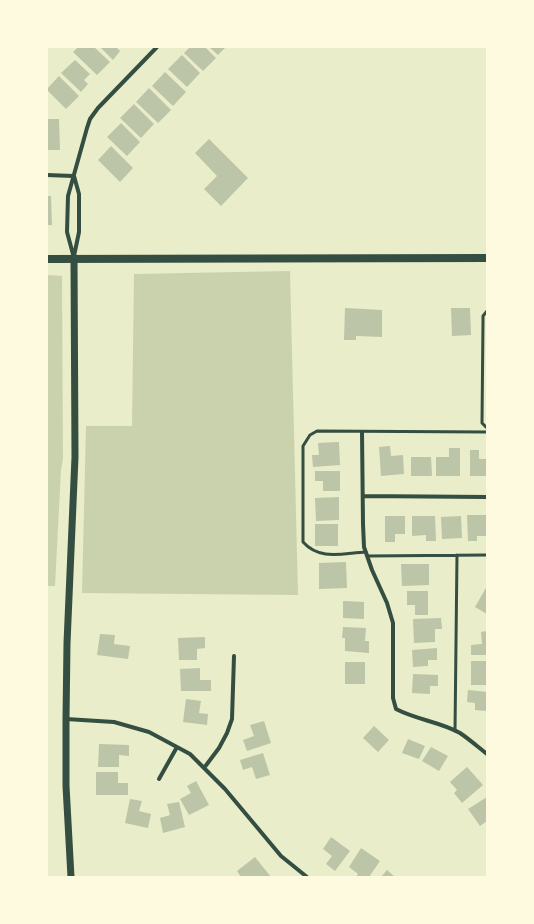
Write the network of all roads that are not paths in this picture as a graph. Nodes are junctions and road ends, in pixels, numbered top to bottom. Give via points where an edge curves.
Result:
1 (157, 47) edge
2 (47, 175) edge
3 (74, 176) junction
4 (74, 258) junction
5 (487, 258) edge
6 (47, 259) edge
7 (487, 311) edge
8 (487, 428) edge
9 (362, 432) junction
10 (487, 432) edge
11 (363, 496) junction
12 (487, 497) edge
13 (367, 554) junction
14 (487, 554) edge
15 (457, 555) junction
16 (234, 656) dead end
17 (66, 719) junction
18 (455, 731) junction
19 (177, 747) junction
20 (487, 754) edge
21 (204, 768) junction
22 (159, 779) dead end
23 (71, 877) edge
24 (306, 877) edge

1 - 3 street via 90,119
2 - 3 street
3 - 4 street via 79,194 79,232
3 - 4 street via 68,196 67,232
4 - 5 main road
4 - 6 main road
4 - 17 street via 75,458
7 - 8 lane via 483,321 482,423
9 - 10 lane
9 - 11 street
9 - 13 lane via 316,431 303,446 303,542 309,549 324,555
11 - 12 street
11 - 13 street via 362,524
13 - 15 lane
13 - 18 street via 393,623 396,709 409,716
14 - 15 lane
15 - 18 lane
16 - 21 street via 232,719 219,748
17 - 19 street via 114,722 149,732
17 - 23 street via 66,786
18 - 20 street
19 - 21 street via 190,754
19 - 22 street
21 - 24 street via 281,856

